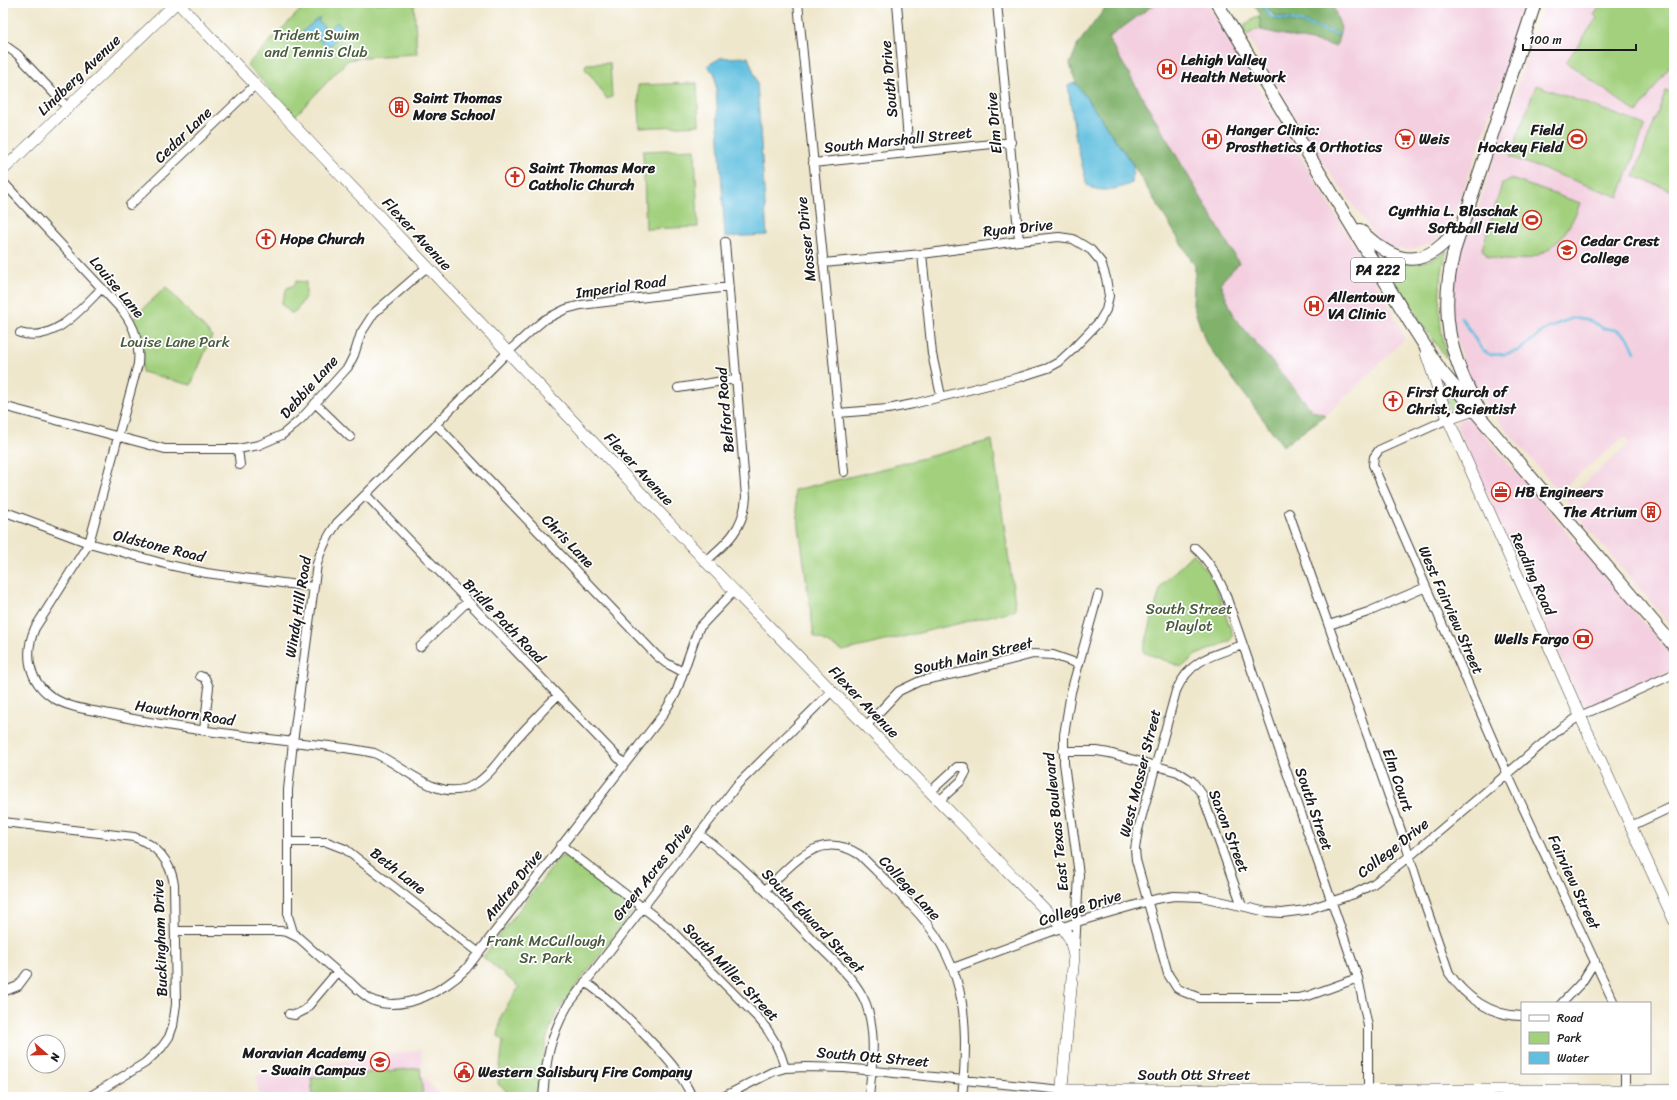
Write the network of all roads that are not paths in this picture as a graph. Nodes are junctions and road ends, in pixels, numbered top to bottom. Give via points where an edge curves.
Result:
1 (177, 3) edge
2 (798, 3) edge
3 (897, 3) edge
4 (997, 3) edge
5 (1217, 3) edge
6 (1535, 3) edge
7 (3, 44) edge
8 (255, 85) junction
9 (67, 107) junction
10 (1011, 142) junction
11 (909, 153) junction
12 (813, 163) junction
13 (3, 170) edge
14 (3, 182) edge
15 (130, 206) dead end
16 (1348, 220) junction
17 (1463, 223) junction
18 (1019, 241) junction
19 (725, 242) dead end
20 (922, 254) junction
21 (823, 263) junction
22 (427, 267) junction
23 (729, 287) junction
24 (102, 288) junction
25 (20, 333) dead end
26 (1424, 345) junction
27 (508, 352) junction
28 (736, 379) junction
29 (678, 388) dead end
30 (941, 396) junction
31 (315, 403) junction
32 (3, 406) edge
33 (1474, 410) junction
34 (838, 413) junction
35 (1448, 419) junction
36 (436, 424) junction
37 (1487, 424) junction
38 (119, 437) junction
39 (350, 437) dead end
40 (238, 449) junction
41 (240, 465) dead end
42 (844, 472) dead end
43 (366, 496) junction
44 (3, 511) edge
45 (1290, 513) dead end
46 (89, 543) junction
47 (1195, 548) dead end
48 (706, 561) junction
49 (313, 587) junction
50 (1426, 587) junction
51 (734, 591) junction
52 (1098, 595) dead end
53 (467, 602) junction
54 (1329, 625) junction
55 (1243, 645) junction
56 (1674, 646) edge
57 (420, 647) dead end
58 (1078, 664) junction
59 (683, 672) junction
60 (1674, 674) edge
61 (200, 676) dead end
62 (832, 691) junction
63 (557, 696) junction
64 (1580, 716) junction
65 (866, 726) junction
66 (204, 730) junction
67 (293, 742) junction
68 (1063, 751) junction
69 (624, 764) junction
70 (1155, 766) junction
71 (1507, 773) junction
72 (930, 792) junction
73 (939, 801) junction
74 (1674, 806) edge
75 (3, 822) edge
76 (1631, 826) junction
77 (699, 834) junction
78 (288, 842) junction
79 (561, 845) junction
80 (1410, 856) junction
81 (765, 890) junction
82 (1147, 901) junction
83 (1331, 902) junction
84 (1242, 906) junction
85 (642, 907) junction
86 (1674, 919) edge
87 (1077, 922) junction
88 (1063, 928) junction
89 (175, 931) junction
90 (298, 938) junction
91 (478, 953) junction
92 (1074, 956) junction
93 (1595, 961) junction
94 (952, 968) junction
95 (337, 972) junction
96 (27, 974) dead end
97 (1358, 978) junction
98 (585, 982) junction
99 (3, 992) edge
100 (1563, 1002) edge
101 (1614, 1002) edge
102 (289, 1014) dead end
103 (1521, 1016) edge
104 (785, 1068) junction
105 (871, 1071) junction
106 (1625, 1074) edge
107 (964, 1080) junction
108 (1368, 1090) junction
109 (1674, 1090) edge
110 (1321, 1093) edge
111 (1473, 1093) edge
112 (1625, 1093) edge
113 (1061, 1094) edge
114 (88, 1097) edge
115 (543, 1097) edge
116 (692, 1097) edge
117 (723, 1097) edge
118 (869, 1097) edge
119 (962, 1097) edge

1 - 8 street, Flexer Avenue
1 - 9 street, Lindberg Avenue
2 - 12 street, Mosser Drive
3 - 11 street, South Drive
4 - 10 street, Elm Drive
5 - 16 main road, PA 222
6 - 17 main road, PA 222
7 - 9 street via 17,54
8 - 15 street, Cedar Lane
8 - 22 street, Flexer Avenue
9 - 13 street, Lindberg Avenue
10 - 11 street, South Marshall Street
10 - 18 street, Elm Drive
11 - 12 street, South Marshall Street
12 - 21 street, Mosser Drive
14 - 24 street, Louise Lane
16 - 17 main road via 1376,246 1391,255 1404,258 1429,254 1443,244
16 - 26 main road, PA 222
17 - 37 main road, PA 222 via 1449,270 1446,307 1448,326 1456,362
18 - 20 street, Ryan Drive
18 - 30 street, Ryan Drive via 1059,237 1072,239 1091,250 1102,262 1109,296 1106,310 1094,328 1063,358 1048,368
19 - 23 street, Belford Road
20 - 21 street, Ryan Drive
20 - 30 street via 932,354
21 - 34 street, Mosser Drive
22 - 27 street, Flexer Avenue
22 - 31 street, Debbie Lane via 374,313 361,333 348,367
23 - 27 street, Imperial Road via 581,304 544,320
23 - 28 street, Belford Road
24 - 25 street via 73,316 49,333 35,336
24 - 38 street, Louise Lane via 129,320 139,342 138,364
26 - 33 main road, PA 222 via 1448,380
26 - 35 street, Reading Road
27 - 36 street, Windy Hill Road
27 - 48 street, Flexer Avenue
28 - 29 street
28 - 48 street, Belford Road via 746,497 744,512 731,537
30 - 34 street, Ryan Drive via 888,409
31 - 39 street
31 - 40 street, Debbie Lane via 282,435 259,445
32 - 38 street, Debbie Lane
33 - 35 street
33 - 37 main road, PA 222
34 - 42 street, Mosser Drive
35 - 50 street, West Fairview Street via 1379,450 1374,457 1373,465
35 - 64 street, Reading Road
36 - 43 street, Windy Hill Road
36 - 59 street, Chris Lane via 658,656
37 - 56 main road, PA 222
38 - 40 street, Debbie Lane via 171,449
38 - 46 street, Hawthorn Road
40 - 41 street
43 - 49 street, Windy Hill Road via 337,523 327,538 317,564
43 - 53 street, Bridle Path Road
44 - 46 street, Oldstone Road
45 - 54 street, Elm Court
46 - 49 street, Oldstone Road via 193,570
46 - 66 street, Hawthorn Road via 30,637 29,666 37,682 51,696 67,704 144,722
47 - 55 street, South Street via 1220,581
48 - 51 street, Flexer Avenue
49 - 67 street, Windy Hill Road
50 - 54 street via 1368,612
50 - 71 street, West Fairview Street
51 - 59 street, Andrea Drive via 700,628
51 - 62 street, Flexer Avenue
52 - 58 street, East Texas Boulevard
53 - 57 street
53 - 63 street, Bridle Path Road
54 - 80 street, Elm Court
55 - 70 street, West Mosser Street via 1208,657 1191,667 1185,674 1176,691
55 - 83 street, South Street
58 - 65 street, South Main Street via 1053,655 1033,654 920,681 899,691
58 - 68 street, East Texas Boulevard via 1066,718
59 - 69 street, Andrea Drive via 670,705
60 - 64 street, College Drive
61 - 66 street via 205,678 209,687
62 - 65 street, Flexer Avenue
62 - 77 street, Green Acres Drive via 737,785
63 - 67 street, Hawthorn Road via 516,740 492,772 476,784 455,790 437,788 374,753
63 - 69 street, Bridle Path Road
64 - 71 street, College Drive via 1561,728
64 - 76 street, Reading Road
65 - 72 street, Flexer Avenue
66 - 67 street, Hawthorn Road
67 - 78 street, Windy Hill Road via 288,790
68 - 70 street, Saxon Street via 1097,751
68 - 87 street, East Texas Boulevard via 1077,854
69 - 79 street, Andrea Drive
70 - 82 street, West Mosser Street via 1136,838 1136,860
70 - 84 street, Saxon Street via 1185,775 1202,794
71 - 80 street, College Drive
71 - 93 street, Fairview Street
72 - 73 street, Flexer Avenue
72 - 73 street via 957,767 964,768 964,778
73 - 88 street, Flexer Avenue
74 - 76 street
75 - 89 street, Buckingham Drive via 134,837 152,846 165,859 173,875
76 - 86 street, Reading Road
77 - 81 street, South Edward Street via 734,860
77 - 85 street, Green Acres Drive
78 - 90 street, Windy Hill Road via 288,916 293,932
78 - 91 street, Beth Lane via 326,842 345,849
79 - 85 street, South Miller Street
79 - 91 street, Andrea Drive
80 - 83 street, College Drive via 1373,884
80 - 103 street, Elm Court via 1445,963 1456,983 1474,1001 1507,1015
81 - 94 street, College Lane via 812,849 837,845 852,849 860,854 920,916 934,934
81 - 105 street, South Edward Street via 844,971 860,992 866,1004 872,1031
82 - 84 street, College Drive via 1188,896
82 - 87 street, College Drive
82 - 97 street, West Mosser Street via 1168,974 1178,988 1200,998 1296,998
83 - 84 street, College Drive via 1306,910 1282,913
83 - 97 street, South Street
85 - 98 street, Green Acres Drive
85 - 104 street, South Miller Street via 686,943 760,1019 776,1044
87 - 88 street, College Drive
87 - 92 street, East Texas Boulevard
88 - 92 street, Flexer Avenue via 1070,939
88 - 94 street, College Drive
89 - 90 street, Andrea Drive via 280,931
89 - 114 street, Buckingham Drive via 176,1014 169,1037 145,1063
90 - 95 street, Andrea Drive
91 - 95 street, Andrea Drive via 466,969 445,987 407,1002 383,1003 374,1000
92 - 113 street, East Texas Boulevard
93 - 100 street via 1582,982
93 - 101 street, Fairview Street
94 - 107 street, College Lane via 965,1013
95 - 102 street via 305,1010 295,1015
96 - 99 street via 18,986
97 - 108 street, South Street via 1368,1026
98 - 115 street, Green Acres Drive via 554,1031 546,1064
98 - 116 street via 612,1002 671,1062
104 - 105 street, South Ott Street via 819,1067
104 - 117 street, South Ott Street via 761,1077
105 - 107 street, South Ott Street
105 - 118 street, South Edward Street
106 - 112 street
107 - 113 street, South Ott Street
107 - 119 street, College Lane
108 - 110 street, South Ott Street
108 - 111 street, South Ott Street
109 - 112 street, South Ott Street
110 - 113 street, South Ott Street
111 - 112 street, South Ott Street

